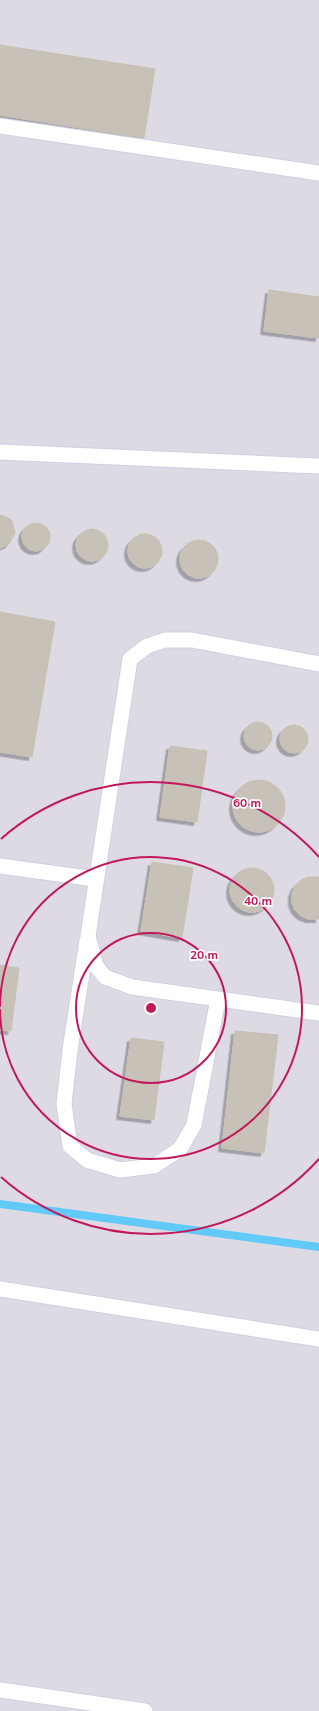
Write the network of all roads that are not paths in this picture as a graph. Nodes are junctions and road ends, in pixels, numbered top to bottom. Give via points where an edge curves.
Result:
1 (0, 126) edge
2 (319, 173) edge
3 (0, 452) edge
4 (319, 466) edge
5 (319, 664) edge
6 (0, 866) edge
7 (95, 879) junction
8 (88, 936) junction
9 (218, 999) junction
10 (319, 1014) edge
11 (0, 1289) edge
12 (319, 1339) edge
13 (0, 1690) edge
14 (145, 1711) edge

1 - 2 lane
3 - 4 lane
5 - 7 lane via 192,640 165,640 147,646 130,659
6 - 7 lane
7 - 8 lane
8 - 9 lane via 96,966 105,977 132,987
8 - 9 lane via 64,1104 70,1146 87,1160 120,1170 148,1167 154,1166 180,1149 194,1125
9 - 10 lane
11 - 12 lane
13 - 14 lane

